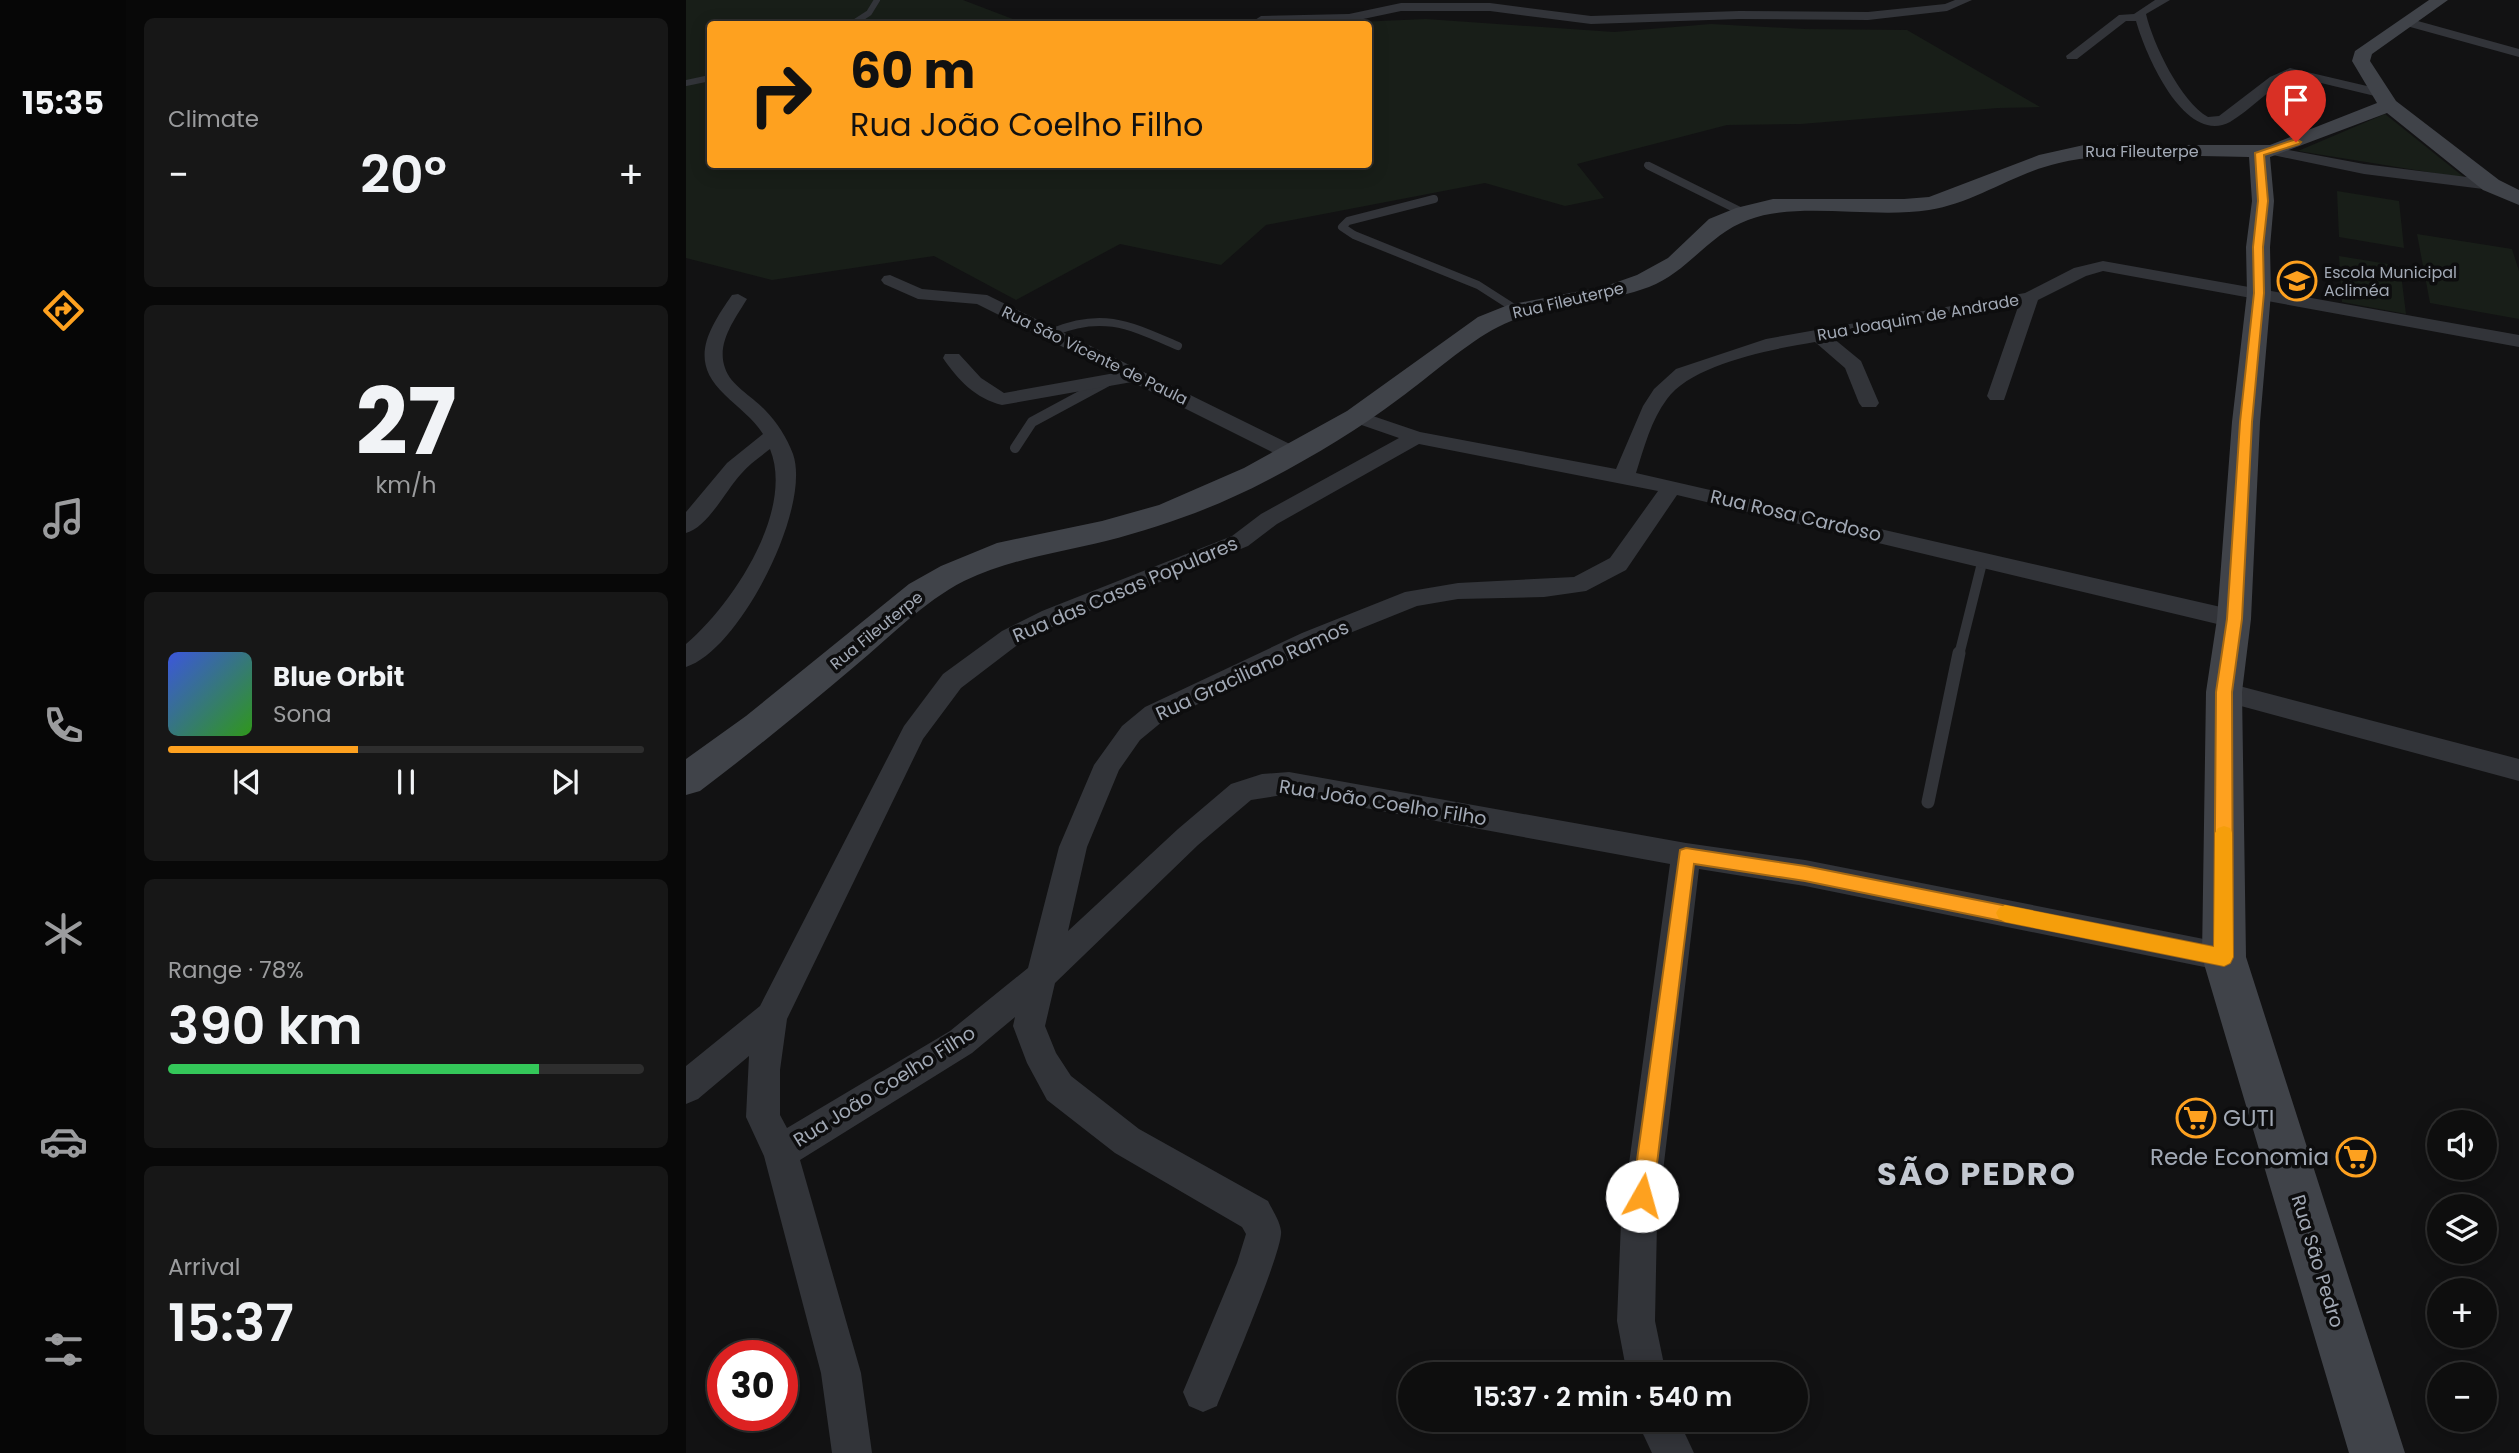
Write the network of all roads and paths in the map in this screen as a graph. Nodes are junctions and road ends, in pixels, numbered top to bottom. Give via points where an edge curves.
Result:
1 (877, 0) edge
2 (1966, 0) edge
3 (2164, 0) edge
4 (2437, 1) edge
5 (2140, 18) junction
6 (1261, 20) dead end
7 (857, 21) edge
8 (2407, 22) junction
9 (2519, 53) edge
10 (2072, 56) dead end
11 (707, 79) edge
12 (686, 83) edge
13 (2384, 99) junction
14 (2266, 152) junction
15 (1647, 165) dead end
16 (2491, 185) junction
17 (2519, 198) edge
18 (1434, 200) dead end
19 (1744, 213) junction
20 (890, 280) dead end
21 (2259, 293) junction
22 (2030, 297) junction
23 (738, 299) dead end
24 (1517, 310) junction
25 (1052, 332) junction
26 (1819, 336) junction
27 (2519, 341) edge
28 (1178, 346) dead end
29 (952, 358) dead end
30 (1136, 375) junction
31 (1109, 380) junction
32 (1997, 396) dead end
33 (1869, 402) dead end
34 (1357, 417) junction
35 (774, 435) junction
36 (1416, 438) junction
37 (1015, 449) dead end
38 (1293, 454) junction
39 (1624, 476) junction
40 (1672, 487) junction
41 (686, 526) edge
42 (1983, 559) junction
43 (2234, 619) junction
44 (686, 659) edge
45 (2224, 692) junction
46 (2519, 770) edge
47 (688, 783) edge
48 (1928, 803) dead end
49 (1686, 855) junction
50 (2224, 957) junction
51 (1041, 976) junction
52 (771, 1017) junction
53 (686, 1087) edge
54 (780, 1152) junction
55 (1645, 1362) edge
56 (1203, 1392) dead end
57 (1663, 1432) edge
58 (852, 1453) edge
59 (1674, 1453) edge
60 (2377, 1453) edge

1 - 7 lane
2 - 6 street via 1947,7 1868,16 1591,20 1490,7 1411,6 1349,18
3 - 5 street via 2146,8
4 - 8 main road
5 - 10 street via 2123,18
5 - 13 street via 2151,49 2190,109 2208,121 2224,119 2290,72
8 - 9 street
8 - 13 main road via 2362,55 2361,61
11 - 12 lane
13 - 14 main road, Rua Fileuterpe
13 - 16 main road
14 - 16 street
14 - 19 main road, Rua Fileuterpe via 2084,151 2046,159 1931,203 1773,206
14 - 21 main road, Rua São Pedro
15 - 19 lane
16 - 17 main road
18 - 24 lane via 1348,221 1342,227 1478,285
19 - 24 main road, Rua Fileuterpe via 1717,224 1676,263 1646,280 1611,292
20 - 25 street, Rua São Vicente de Paula via 918,294 981,299
21 - 22 street, Rua Joaquim de Andrade via 2103,266
21 - 27 street, Rua Joaquim de Andrade
21 - 43 main road, Rua São Pedro
22 - 26 street, Rua Joaquim de Andrade
22 - 32 street
23 - 35 street via 712,356 719,379
24 - 34 main road, Rua Fileuterpe via 1457,343
25 - 28 lane via 1088,319 1110,319
25 - 30 street, Rua São Vicente de Paula
26 - 33 street via 1854,365
26 - 39 street, Rua Joaquim de Andrade via 1754,349 1683,373 1655,401
29 - 31 street via 970,379 1002,399
30 - 31 street
30 - 38 street, Rua São Vicente de Paula
31 - 37 lane via 1032,422
34 - 36 street, Rua Rosa Cardoso
34 - 38 main road, Rua Fileuterpe
35 - 41 street via 734,468
35 - 44 street via 788,481 777,527 745,592 716,631
36 - 39 street, Rua Rosa Cardoso
36 - 52 street, Rua das Casas Populares via 1269,519 1240,541 1011,637 952,681 913,733
38 - 47 main road, Rua Fileuterpe via 1170,512 1008,551 952,574 921,592
39 - 40 street, Rua Rosa Cardoso
40 - 42 street, Rua Rosa Cardoso
40 - 51 street, Rua Graciliano Ramos via 1618,564 1578,585 1413,598 1311,639 1154,714 1130,733 1108,765 1073,847
42 - 43 street, Rua Rosa Cardoso
42 - 48 lane
43 - 45 main road, Rua São Pedro
45 - 46 street
45 - 50 main road, Rua São Pedro
49 - 50 street, Rua João Coelho Filho via 1805,873
49 - 51 street, Rua João Coelho Filho via 1289,783 1262,785 1241,793 1188,837
49 - 55 street via 1639,1222 1636,1321
50 - 60 main road, Rua São Pedro
51 - 54 street, Rua João Coelho Filho via 961,1042
51 - 56 street, Rua Graciliano Ramos via 1029,1026 1043,1063 1059,1088 1126,1141 1255,1214 1264,1233
52 - 53 street
52 - 54 street, Rua João Coelho Filho via 763,1070 763,1117
54 - 58 street via 841,1373
57 - 59 street

